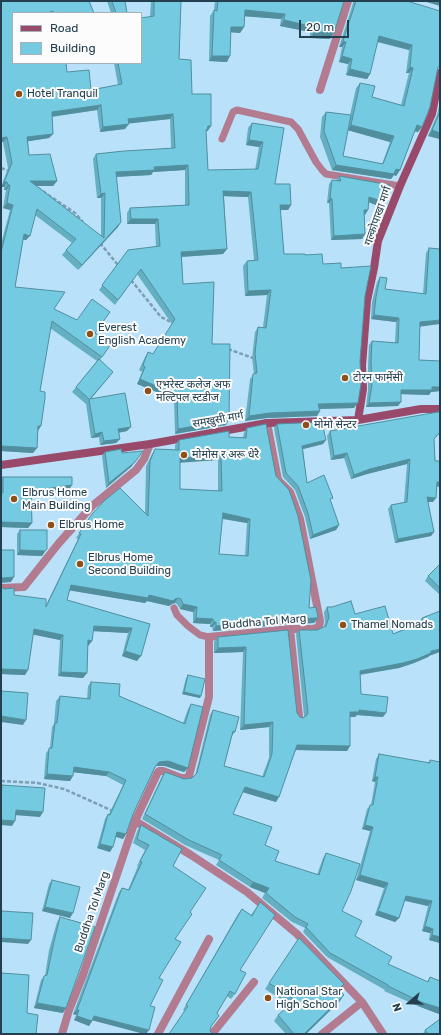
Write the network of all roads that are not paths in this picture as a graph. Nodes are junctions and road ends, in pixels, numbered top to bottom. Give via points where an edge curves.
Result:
1 (348, 1) edge
2 (440, 73) edge
3 (320, 90) dead end
4 (222, 139) dead end
5 (400, 186) junction
6 (440, 409) edge
7 (358, 420) junction
8 (268, 423) junction
9 (150, 444) junction
10 (1, 465) edge
11 (1, 588) edge
12 (174, 608) edge
13 (290, 630) junction
14 (209, 637) junction
15 (299, 717) edge
16 (135, 821) junction
17 (209, 939) dead end
18 (254, 982) dead end
19 (362, 1002) junction
20 (62, 1034) edge
21 (158, 1034) edge
22 (212, 1034) edge
23 (322, 1034) edge
24 (384, 1034) edge

1 - 3 street
2 - 5 main road, गल्कोपाखा मार्ग via 432,114
4 - 5 lane via 233,112 237,110 291,122 326,174
5 - 7 main road, गल्कोपाखा मार्ग via 378,241 367,301 362,366 363,389
6 - 7 main road, समखुसी मार्ग via 421,409
7 - 8 main road, समखुसी मार्ग
8 - 9 main road, समखुसी मार्ग
8 - 13 street, Buddha Tol Marg via 278,480 290,492 300,519 320,621 319,627 313,629
9 - 10 main road, समखुसी मार्ग
9 - 11 street via 136,470 92,506 24,587
12 - 14 lane via 177,616 188,626 200,635
13 - 14 street, Buddha Tol Marg
13 - 15 street
14 - 16 street, Buddha Tol Marg via 209,697 189,776 181,778 159,771
16 - 19 street via 247,892 297,934
16 - 20 street, Buddha Tol Marg
17 - 21 street
18 - 22 street
19 - 23 street
19 - 24 street

